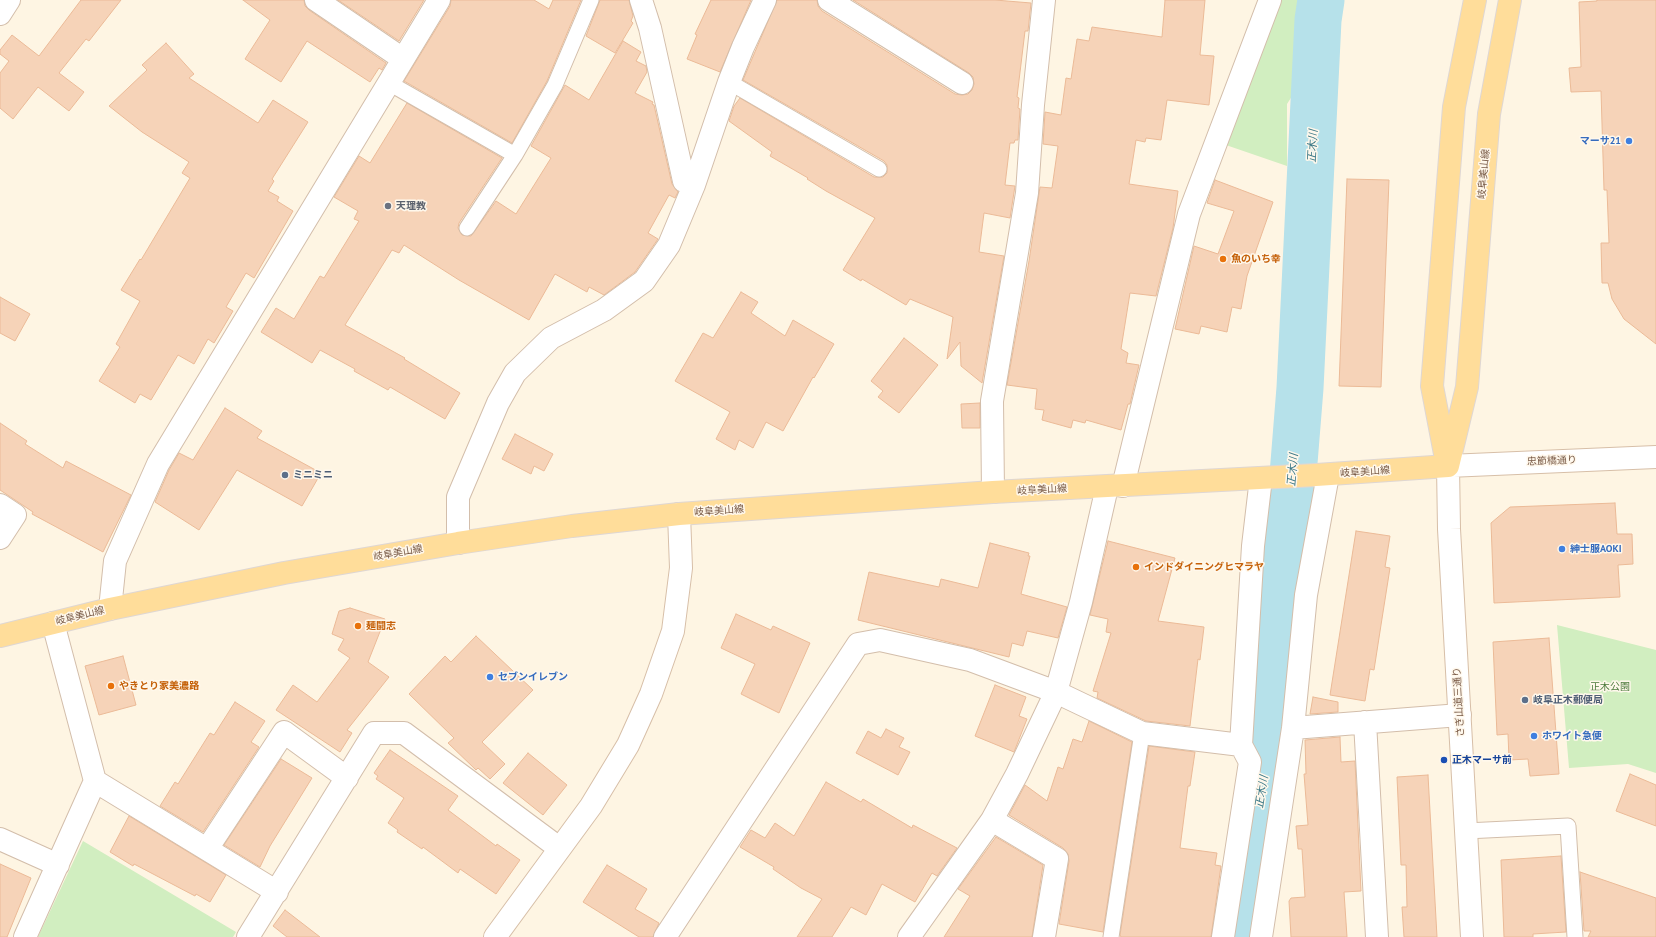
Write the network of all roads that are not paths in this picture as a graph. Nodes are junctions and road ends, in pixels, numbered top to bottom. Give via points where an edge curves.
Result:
1 (9, 0) edge
2 (316, 0) edge
3 (439, 0) edge
4 (591, 0) edge
5 (641, 0) edge
6 (765, 0) edge
7 (830, 0) edge
8 (1044, 0) edge
9 (1270, 0) edge
10 (1475, 0) edge
11 (1510, 0) edge
12 (0, 14) edge
13 (403, 59) junction
14 (729, 82) junction
15 (389, 83) junction
16 (962, 83) dead end
17 (515, 155) junction
18 (878, 169) dead end
19 (694, 185) junction
20 (467, 228) dead end
21 (1656, 457) edge
22 (1448, 466) junction
23 (1322, 475) junction
24 (1268, 478) junction
25 (1115, 487) junction
26 (993, 492) junction
27 (0, 505) edge
28 (679, 514) junction
29 (0, 538) edge
30 (458, 543) junction
31 (110, 609) junction
32 (53, 623) junction
33 (0, 636) edge
34 (1056, 692) junction
35 (1460, 715) junction
36 (1365, 722) junction
37 (1293, 728) junction
38 (1142, 732) junction
39 (1241, 745) junction
40 (346, 778) junction
41 (95, 781) junction
42 (992, 820) junction
43 (1466, 831) junction
44 (0, 839) edge
45 (559, 848) junction
46 (207, 849) junction
47 (58, 865) junction
48 (277, 892) junction
49 (25, 937) edge
50 (248, 937) edge
51 (495, 937) edge
52 (665, 937) edge
53 (910, 937) edge
54 (1044, 937) edge
55 (1111, 937) edge
56 (1223, 937) edge
57 (1261, 937) edge
58 (1377, 937) edge
59 (1472, 937) edge
60 (1575, 937) edge

1 - 12 street
2 - 13 street
3 - 13 street
4 - 17 lane via 556,85
5 - 19 street via 650,28 684,181
6 - 14 street
7 - 16 street
8 - 26 street via 1027,193 992,401
9 - 25 street via 1189,214
10 - 22 main road via 1454,107 1432,386
11 - 22 main road, 岐阜美山線 via 1489,114 1467,387
13 - 15 street
14 - 18 lane
14 - 19 street
15 - 17 lane
15 - 31 street via 158,464 115,560
17 - 20 lane
19 - 30 street via 669,245 644,281 604,310 551,338 515,373 498,403 458,497
21 - 22 street, 忠節橋通り
22 - 23 main road, 岐阜美山線
22 - 35 street, さぎ山道三通り via 1449,529
23 - 24 main road, 岐阜美山線
23 - 37 street via 1306,595
24 - 25 main road, 岐阜美山線
24 - 39 street via 1252,546
25 - 26 main road, 岐阜美山線
25 - 34 street
26 - 28 main road, 岐阜美山線
27 - 29 street via 15,515
28 - 30 main road, 岐阜美山線 via 572,526
28 - 45 street via 681,581 673,631 668,645 628,745 591,806
30 - 31 main road, 岐阜美山線 via 284,573
31 - 32 main road, 岐阜美山線
32 - 33 main road, 岐阜美山線
32 - 41 street
34 - 38 street
34 - 42 street
34 - 52 street via 970,660 880,640 858,644
35 - 36 street
35 - 43 street, さぎ山道三通り
36 - 37 street
36 - 58 street
37 - 57 street
38 - 39 street
38 - 55 lane
39 - 56 street via 1250,762
40 - 45 street via 374,734 404,733
40 - 46 street via 284,732
40 - 48 street
41 - 46 street
41 - 47 street
42 - 53 street
42 - 54 street via 1057,859
43 - 59 street, さぎ山道三通り
43 - 60 lane via 1568,826
44 - 47 street
45 - 51 street
46 - 48 street
47 - 49 street
48 - 50 street

